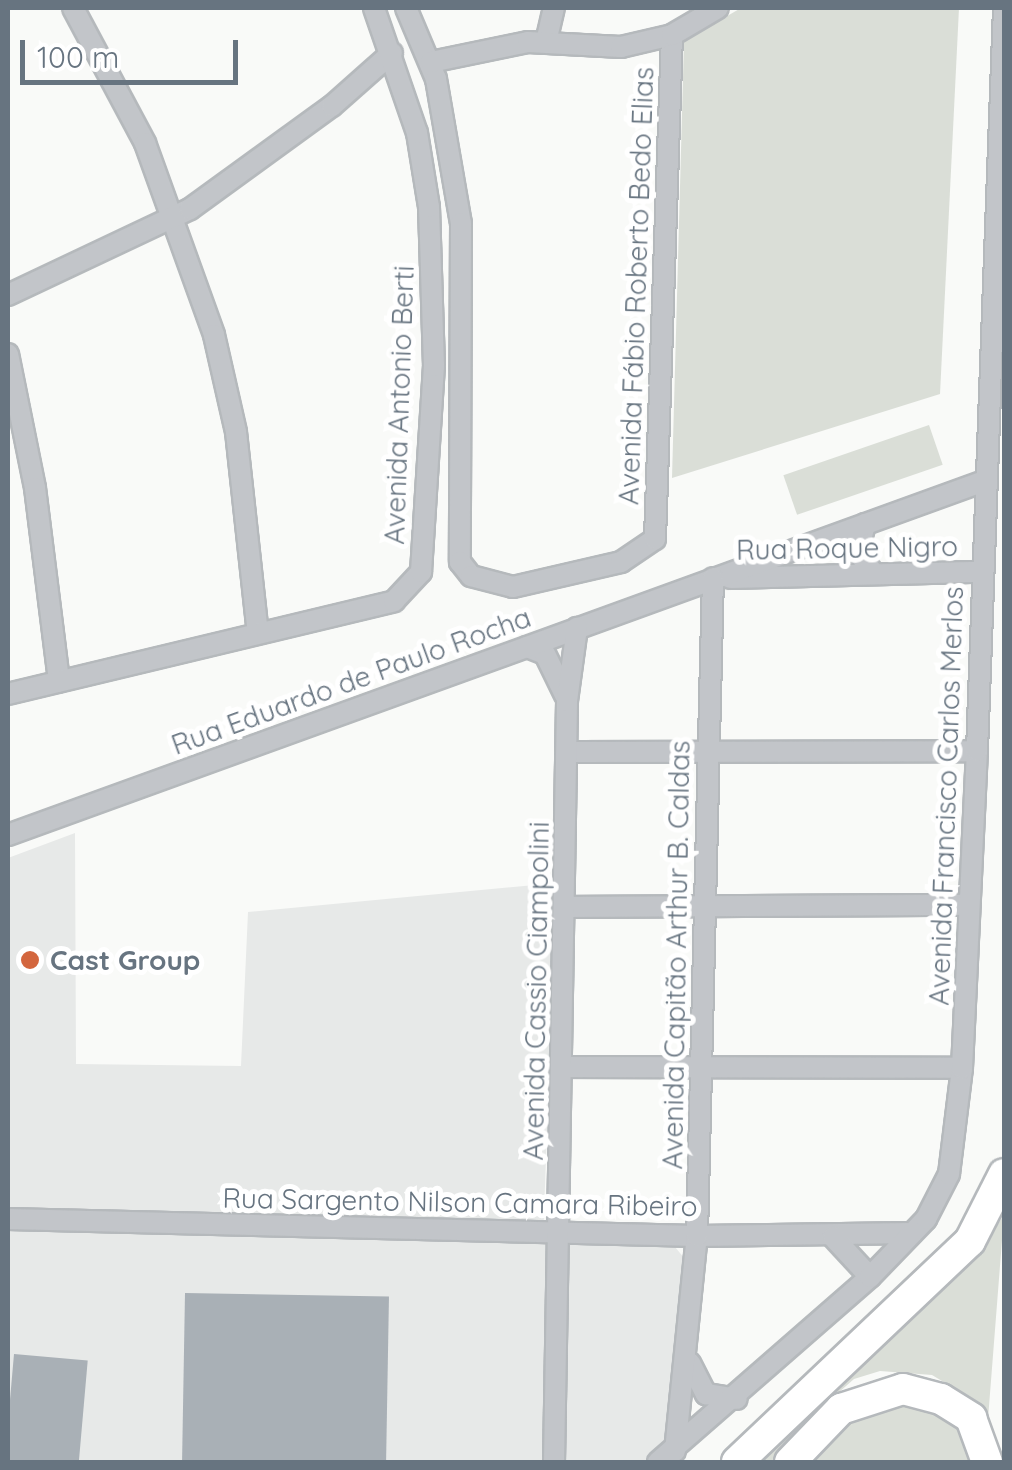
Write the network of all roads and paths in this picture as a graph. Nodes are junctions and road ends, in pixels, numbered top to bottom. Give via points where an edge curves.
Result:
1 (73, 8) edge
2 (374, 8) edge
3 (406, 8) edge
4 (554, 8) edge
5 (718, 8) edge
6 (1004, 8) edge
7 (672, 35) junction
8 (546, 42) junction
9 (392, 54) junction
10 (430, 62) junction
11 (176, 216) junction
12 (8, 295) edge
13 (8, 354) edge
14 (987, 480) junction
15 (865, 524) junction
16 (982, 572) junction
17 (874, 574) junction
18 (713, 578) junction
19 (576, 628) junction
20 (258, 634) junction
21 (527, 647) junction
22 (59, 682) junction
23 (8, 694) edge
24 (567, 701) junction
25 (977, 751) junction
26 (569, 752) junction
27 (708, 752) junction
28 (8, 835) edge
29 (970, 904) junction
30 (704, 906) junction
31 (566, 908) junction
32 (562, 1067) junction
33 (700, 1068) junction
34 (962, 1068) junction
35 (1004, 1174) edge
36 (8, 1220) edge
37 (559, 1232) junction
38 (912, 1233) junction
39 (696, 1236) junction
40 (833, 1237) junction
41 (870, 1277) junction
42 (687, 1346) junction
43 (737, 1398) junction
44 (667, 1457) edge
45 (554, 1462) edge
46 (737, 1462) edge
47 (790, 1462) edge
48 (986, 1462) edge

1 - 11 street
2 - 9 street, Avenida Antonio Berti
3 - 10 street
4 - 8 street
5 - 7 street
6 - 14 street, Avenida Francisco Carlos Merlos
7 - 8 street via 585,50
7 - 10 street, Avenida Fábio Roberto Bedo Elias via 654,539 621,562 513,587 471,576 460,562 461,224
8 - 10 street via 479,48
9 - 11 street via 332,106
9 - 20 street, Avenida Antonio Berti via 417,134 434,280 420,572 394,601
11 - 12 street
11 - 20 street via 236,432
13 - 22 street via 36,488
14 - 15 street, Rua Eduardo de Paulo Rocha
14 - 16 street, Avenida Francisco Carlos Merlos
15 - 17 street via 858,552
15 - 18 street, Rua Eduardo de Paulo Rocha
16 - 17 street, Rua Roque Nigro
16 - 25 street, Avenida Francisco Carlos Merlos
17 - 18 street, Rua Roque Nigro
18 - 19 street, Rua Eduardo de Paulo Rocha
18 - 27 street, Avenida Capitão Arthur B. Caldas
19 - 21 street, Rua Eduardo de Paulo Rocha
19 - 24 street
20 - 22 street
21 - 24 street via 545,654
21 - 28 street, Rua Eduardo de Paulo Rocha
22 - 23 street
24 - 26 street, Avenida Cassio Ciampolini
25 - 27 street
25 - 29 street, Avenida Francisco Carlos Merlos
26 - 27 street
26 - 31 street, Avenida Cassio Ciampolini
27 - 30 street, Avenida Capitão Arthur B. Caldas
29 - 30 street
29 - 34 street, Avenida Francisco Carlos Merlos
30 - 31 street
30 - 33 street, Avenida Capitão Arthur B. Caldas
31 - 32 street, Avenida Cassio Ciampolini
32 - 33 street
32 - 37 street, Avenida Cassio Ciampolini
33 - 34 street
33 - 39 street, Avenida Capitão Arthur B. Caldas
34 - 38 street, Avenida Francisco Carlos Merlos via 949,1174
35 - 46 highway via 970,1241
36 - 37 street, Rua Sargento Nilson Camara Ribeiro
37 - 39 street, Rua Sargento Nilson Camara Ribeiro
37 - 45 street, Avenida Cassio Ciampolini
38 - 40 street, Rua Sargento Nilson Camara Ribeiro
38 - 41 street, Avenida Francisco Carlos Merlos
39 - 40 street, Rua Sargento Nilson Camara Ribeiro
39 - 42 street, Avenida Capitão Arthur B. Caldas
40 - 41 street
41 - 43 street, Avenida Francisco Carlos Merlos
42 - 43 street via 699,1388 714,1398
42 - 44 street, Avenida Capitão Arthur B. Caldas
43 - 44 street, Avenida Francisco Carlos Merlos
47 - 48 highway via 841,1409 903,1389 941,1399 971,1418

